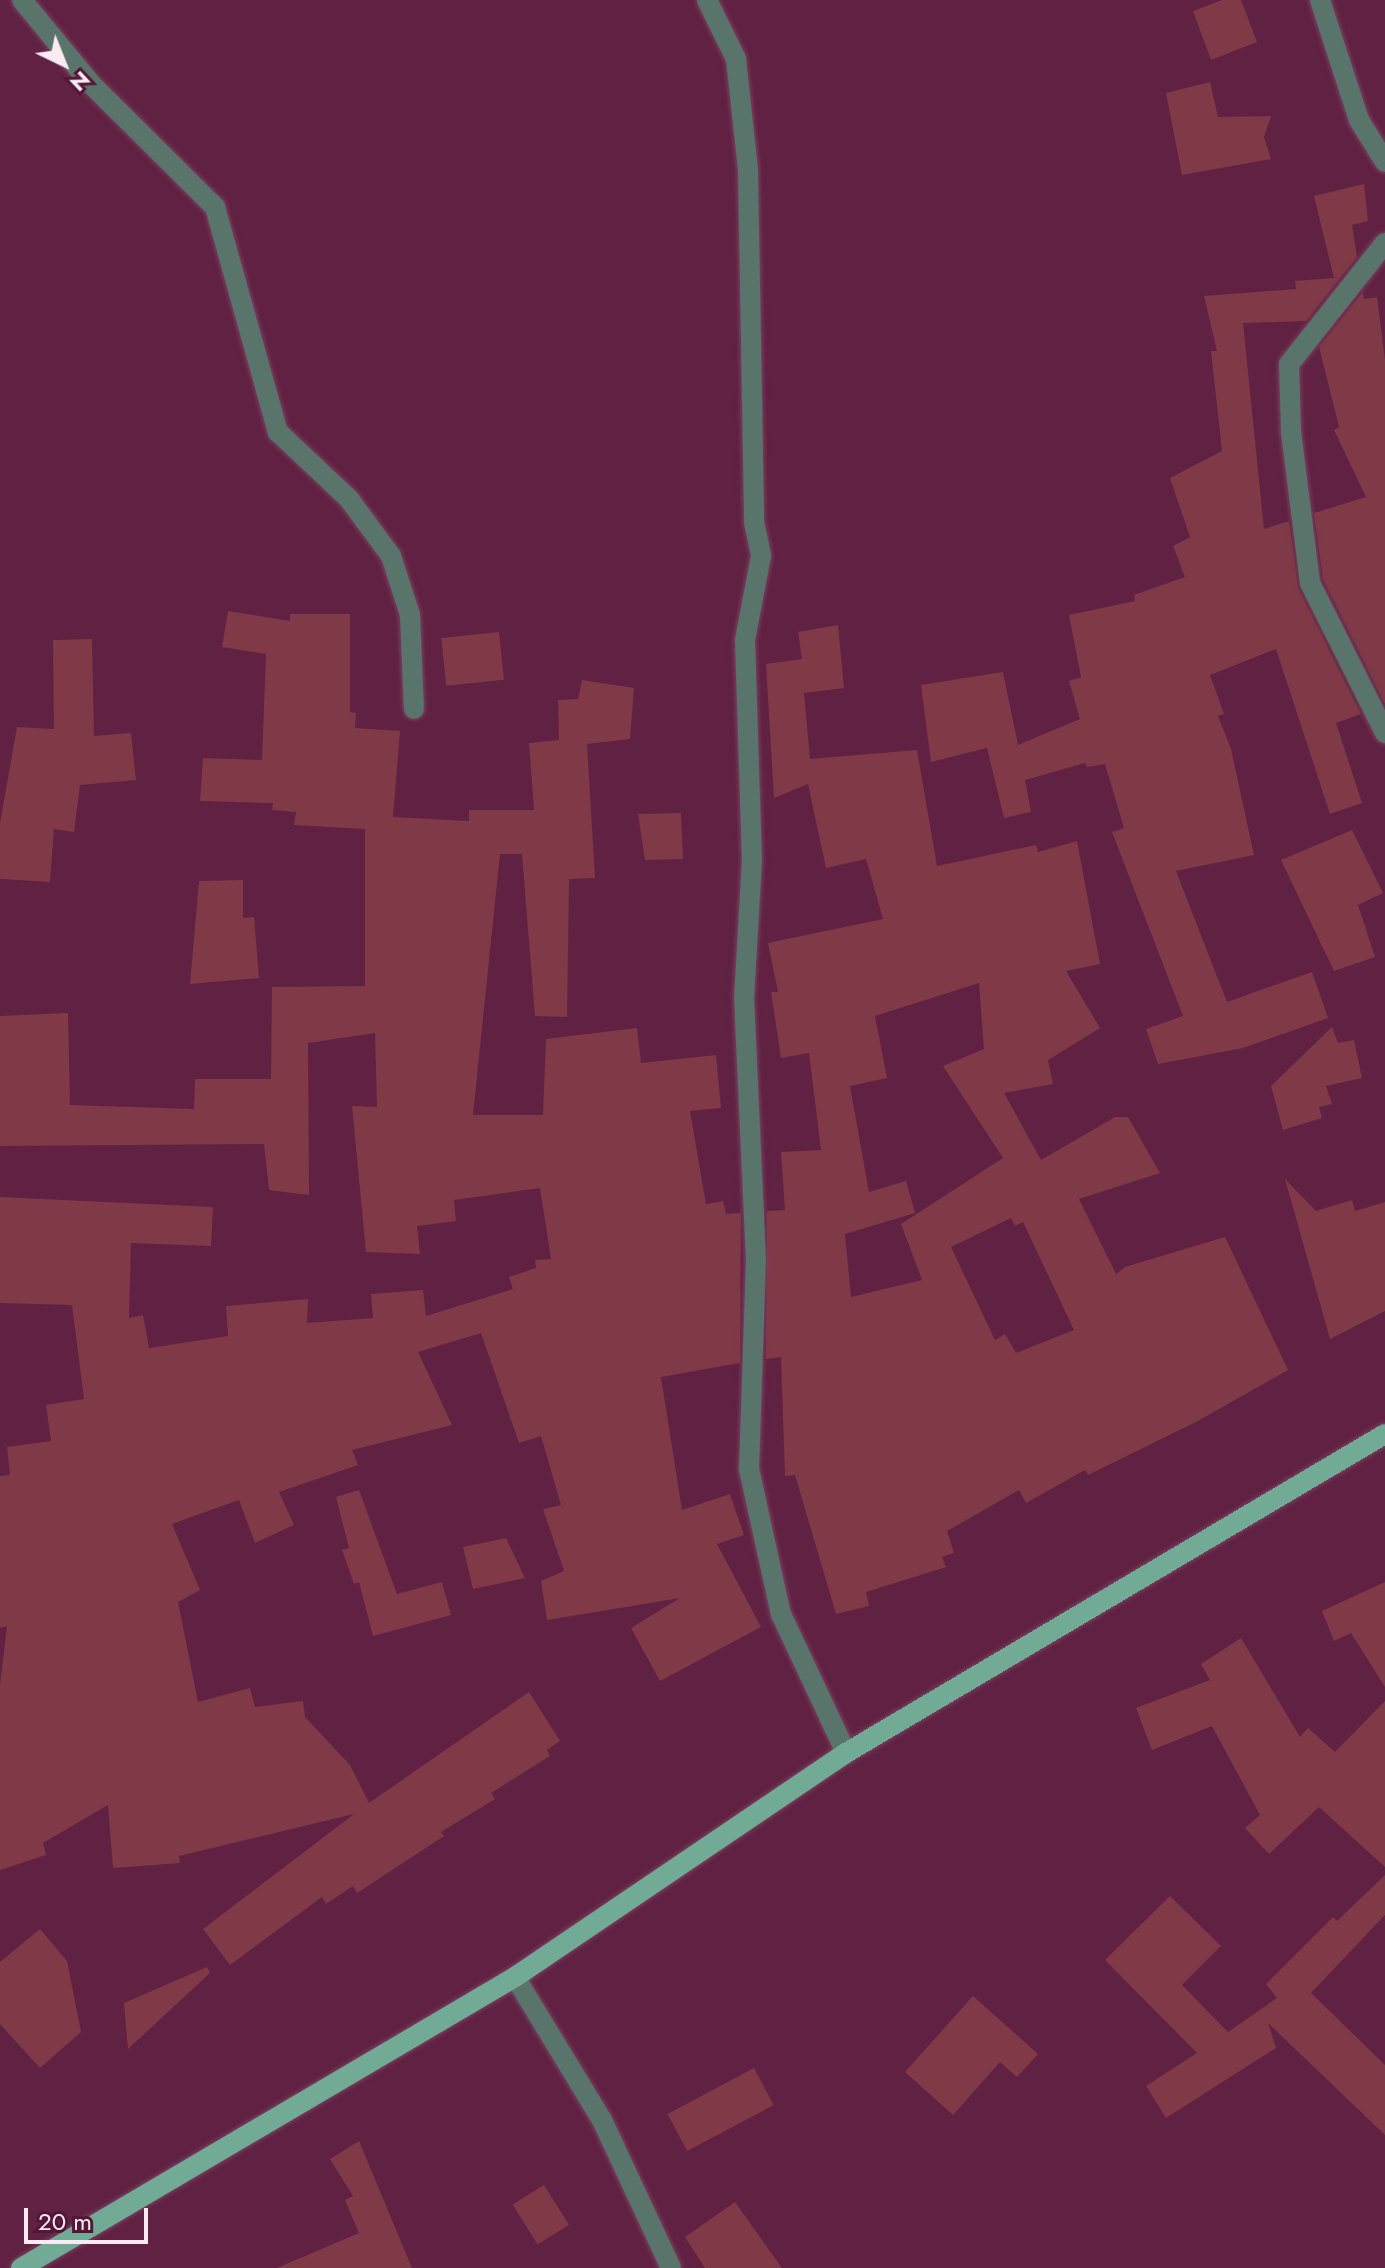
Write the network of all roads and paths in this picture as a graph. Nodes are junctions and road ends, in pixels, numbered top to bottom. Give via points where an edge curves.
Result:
1 (22, 0) edge
2 (707, 0) edge
3 (1320, 0) edge
4 (1385, 162) edge
5 (1385, 243) edge
6 (414, 709) dead end
7 (1385, 733) edge
8 (1385, 1434) edge
9 (846, 1753) junction
10 (515, 1977) junction
11 (21, 2268) edge
12 (671, 2268) edge

1 - 6 street via 91,84 215,207 278,432 349,499 391,556 410,615
2 - 9 street via 736,59 748,170 754,522 761,556 745,640 752,860 744,997 756,1259 749,1469 781,1614
3 - 4 street via 1359,120
5 - 7 street via 1289,364 1291,432 1310,583
8 - 9 main road
9 - 10 main road
10 - 11 main road
10 - 12 street via 602,2120

